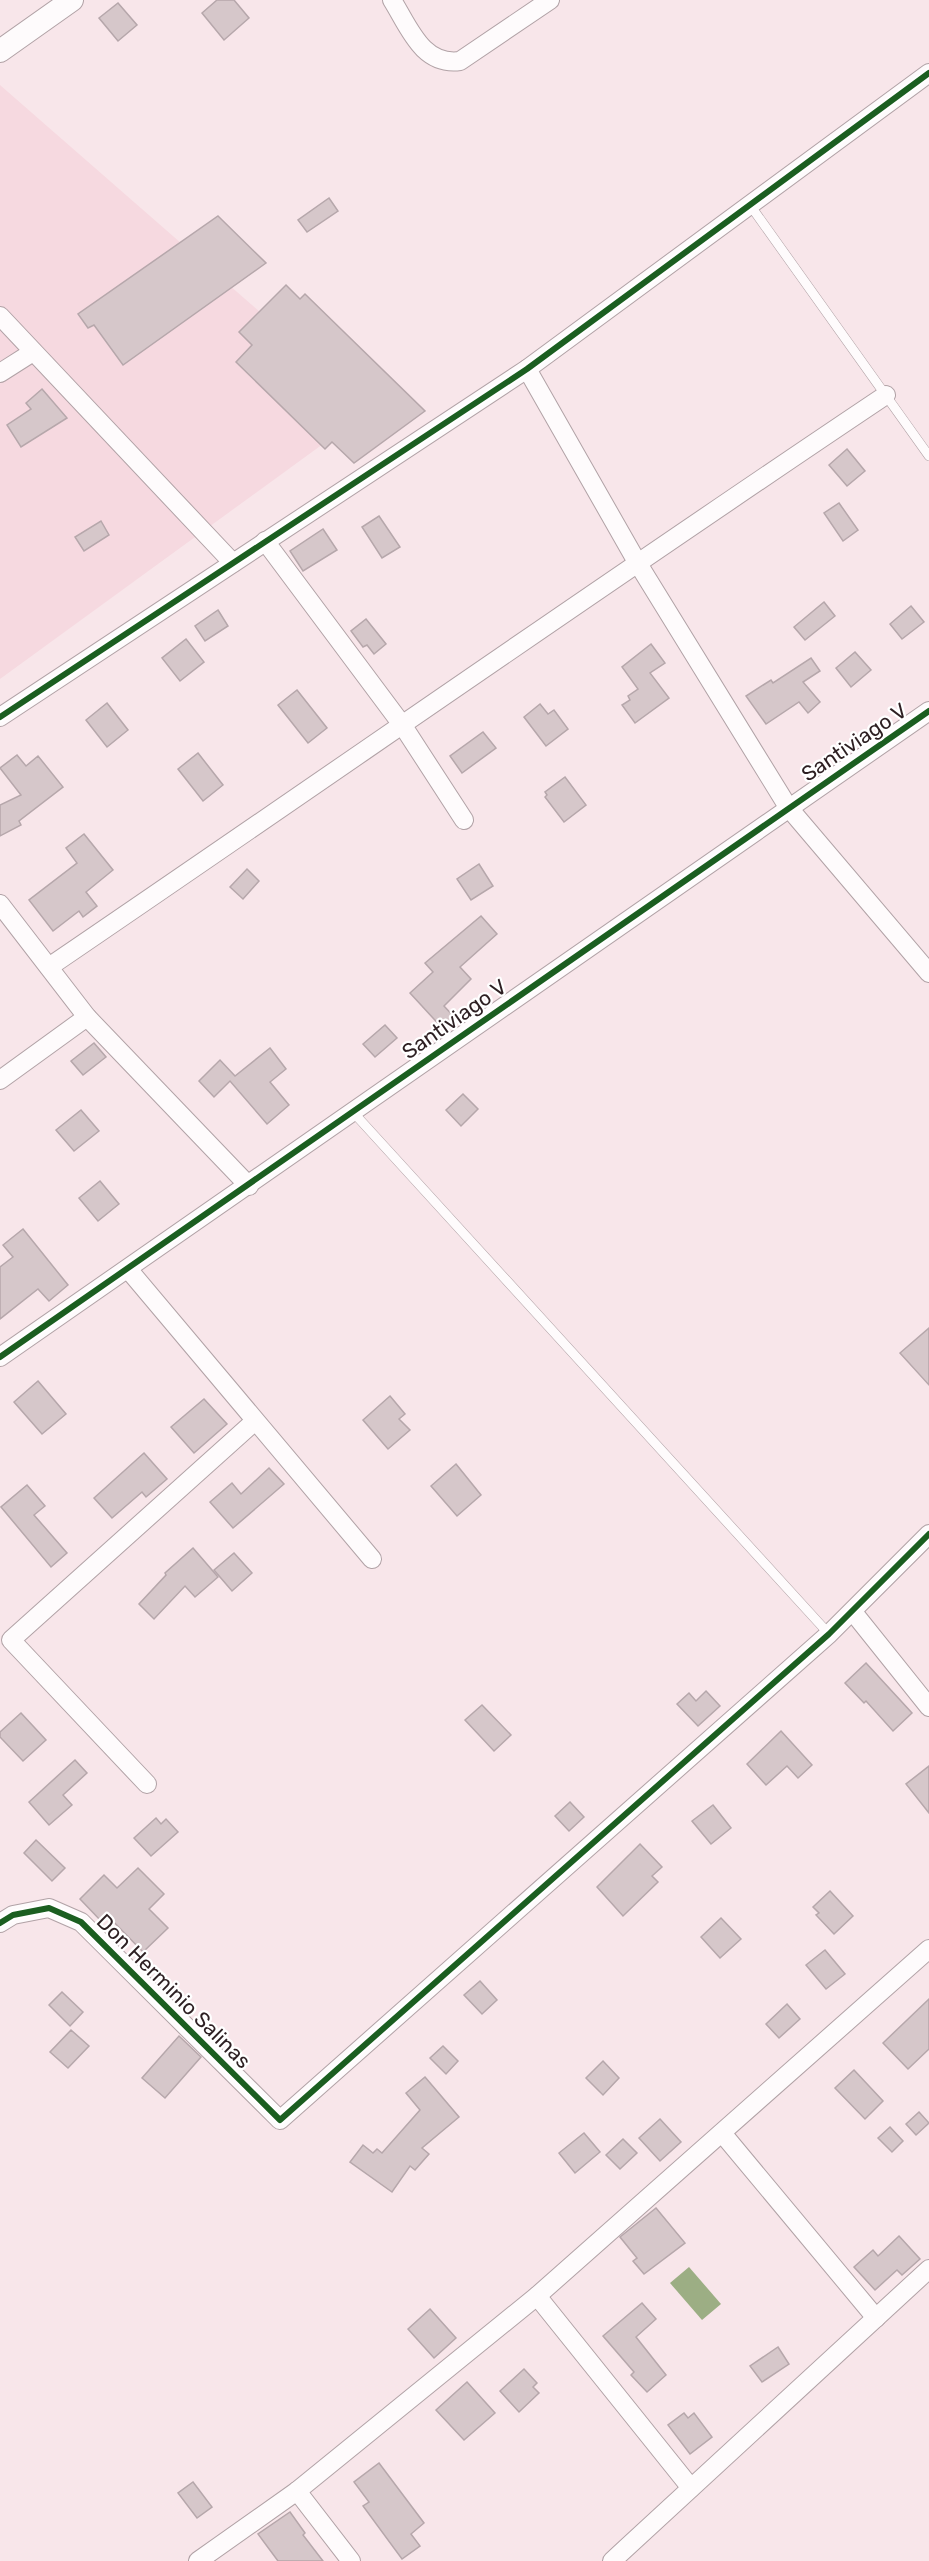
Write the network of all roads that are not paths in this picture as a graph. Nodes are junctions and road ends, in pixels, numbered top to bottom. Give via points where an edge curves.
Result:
1 (72, 0) edge
2 (392, 0) edge
3 (550, 0) edge
4 (0, 51) edge
5 (929, 74) edge
6 (750, 205) junction
7 (0, 316) edge
8 (33, 352) junction
9 (527, 369) junction
10 (0, 373) edge
11 (886, 395) junction
12 (929, 456) edge
13 (265, 541) junction
14 (637, 562) junction
15 (232, 563) junction
16 (929, 711) edge
17 (0, 717) edge
18 (403, 726) junction
19 (788, 807) junction
20 (464, 819) dead end
21 (0, 904) edge
22 (49, 968) junction
23 (929, 973) edge
24 (87, 1017) junction
25 (0, 1080) edge
26 (352, 1111) junction
27 (249, 1186) junction
28 (128, 1269) junction
29 (0, 1356) edge
30 (255, 1421) junction
31 (929, 1534) edge
32 (372, 1559) dead end
33 (854, 1612) junction
34 (829, 1634) junction
35 (929, 1707) edge
36 (147, 1784) dead end
37 (0, 1923) edge
38 (929, 1949) edge
39 (722, 2133) junction
40 (929, 2269) edge
41 (537, 2296) junction
42 (876, 2318) junction
43 (692, 2488) junction
44 (297, 2491) junction
45 (198, 2561) edge
46 (351, 2561) edge
47 (612, 2561) edge

1 - 4 street
2 - 3 street via 422,48 435,59 452,62 460,61
5 - 6 street
6 - 9 street
6 - 11 lane
7 - 8 street
8 - 10 street
8 - 15 street
9 - 13 street
9 - 14 street
11 - 12 lane
11 - 14 street
13 - 15 street
13 - 18 street
14 - 18 street
14 - 19 street
15 - 17 street
16 - 19 street, Santiviago V
18 - 20 street
18 - 22 street
19 - 23 street
19 - 26 street, Santiviago V
21 - 22 street
22 - 24 street
24 - 25 street
24 - 27 street
26 - 27 street, Santiviago V
26 - 34 lane
27 - 28 street, Santiviago V
28 - 29 street, Santiviago V
28 - 30 street
30 - 32 street
30 - 36 street via 11,1640
31 - 33 street
33 - 34 street
33 - 35 street
34 - 37 street, Don Herminio Salinas via 280,2120 81,1922 49,1908 13,1915
38 - 39 street
39 - 41 street
39 - 42 street
40 - 42 street
41 - 43 street
41 - 44 street
42 - 43 street
43 - 47 street
44 - 45 street
44 - 46 street

